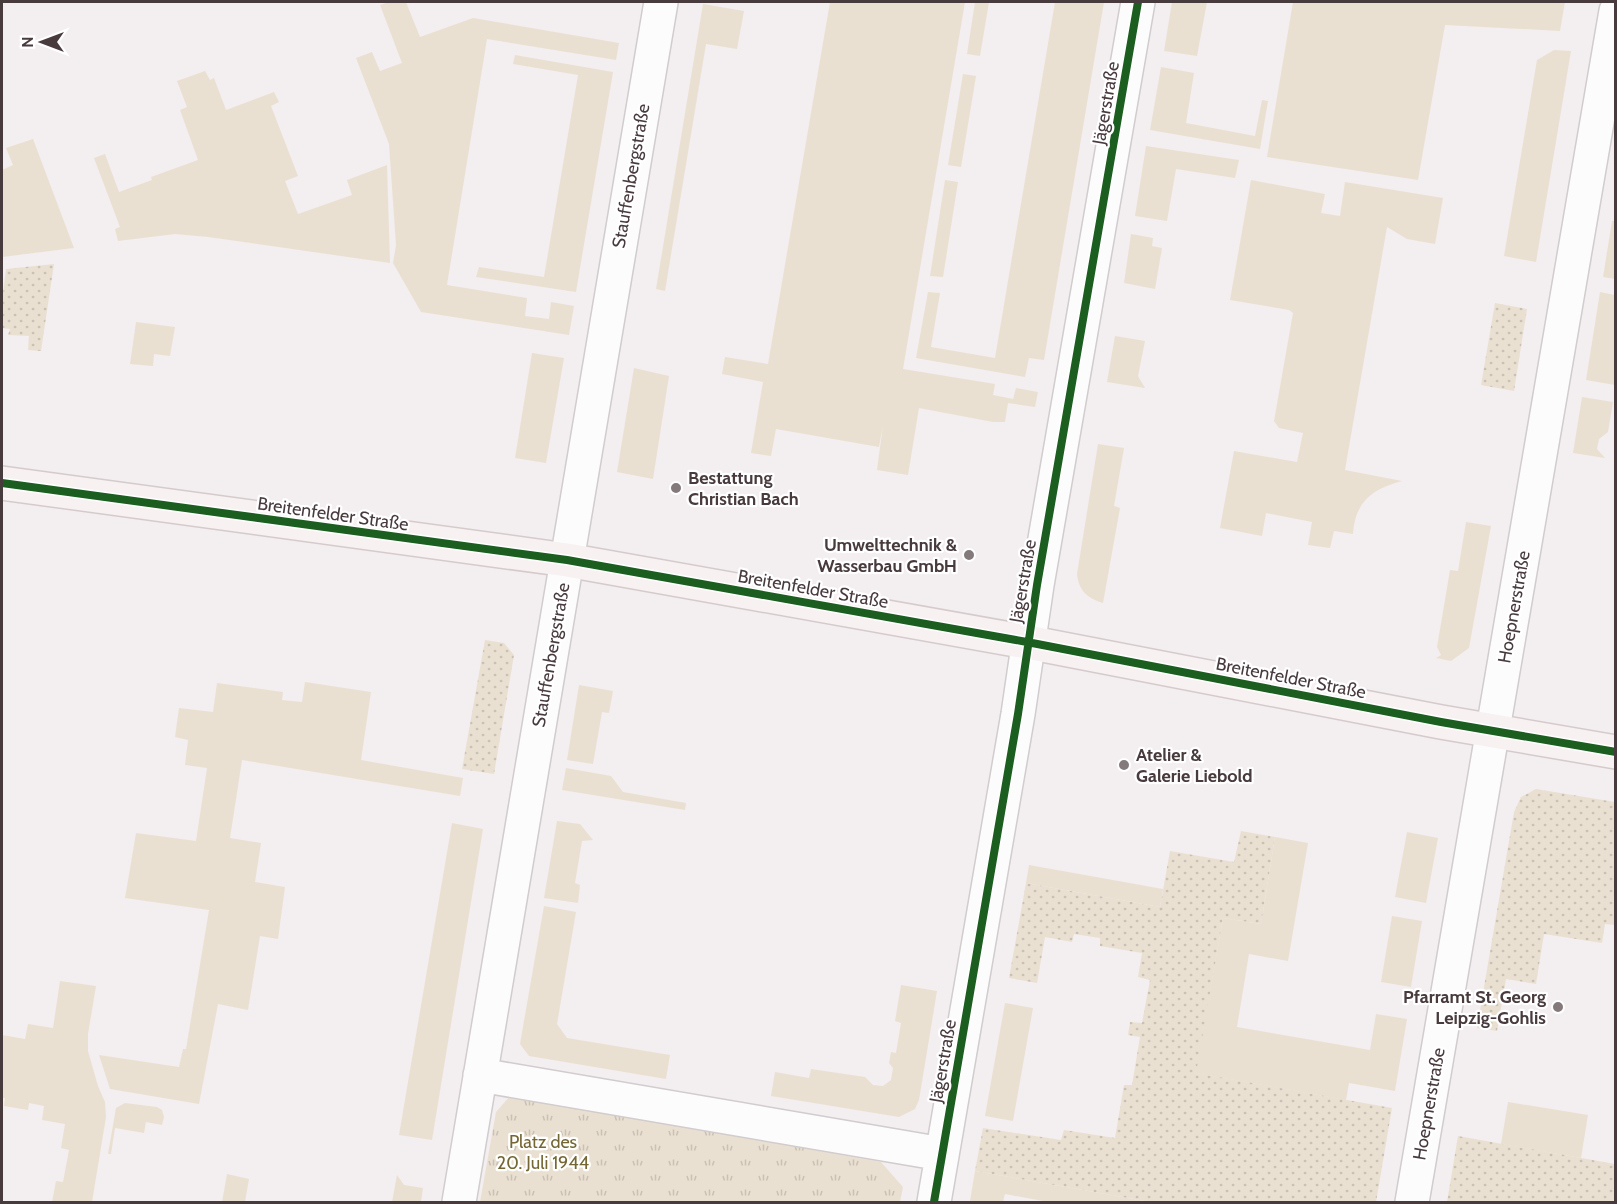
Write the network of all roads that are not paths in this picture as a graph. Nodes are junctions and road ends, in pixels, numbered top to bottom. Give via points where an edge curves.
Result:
1 (661, 2) edge
2 (1138, 2) edge
3 (1616, 11) edge
4 (2, 483) edge
5 (567, 560) junction
6 (1027, 642) junction
7 (1492, 731) junction
8 (1616, 752) edge
9 (480, 1075) junction
10 (942, 1154) junction
11 (459, 1203) edge
12 (934, 1203) edge
13 (1412, 1203) edge

1 - 5 street, Stauffenbergstraße
2 - 6 street, Jägerstraße
3 - 7 street, Hoepnerstraße
4 - 5 main road, Breitenfelder Straße
5 - 6 main road, Breitenfelder Straße
5 - 9 street, Stauffenbergstraße
6 - 7 main road, Breitenfelder Straße
6 - 10 street, Jägerstraße
7 - 8 main road, Breitenfelder Straße
7 - 13 street, Hoepnerstraße
9 - 10 street
9 - 11 street, Stauffenbergstraße
10 - 12 street, Jägerstraße

